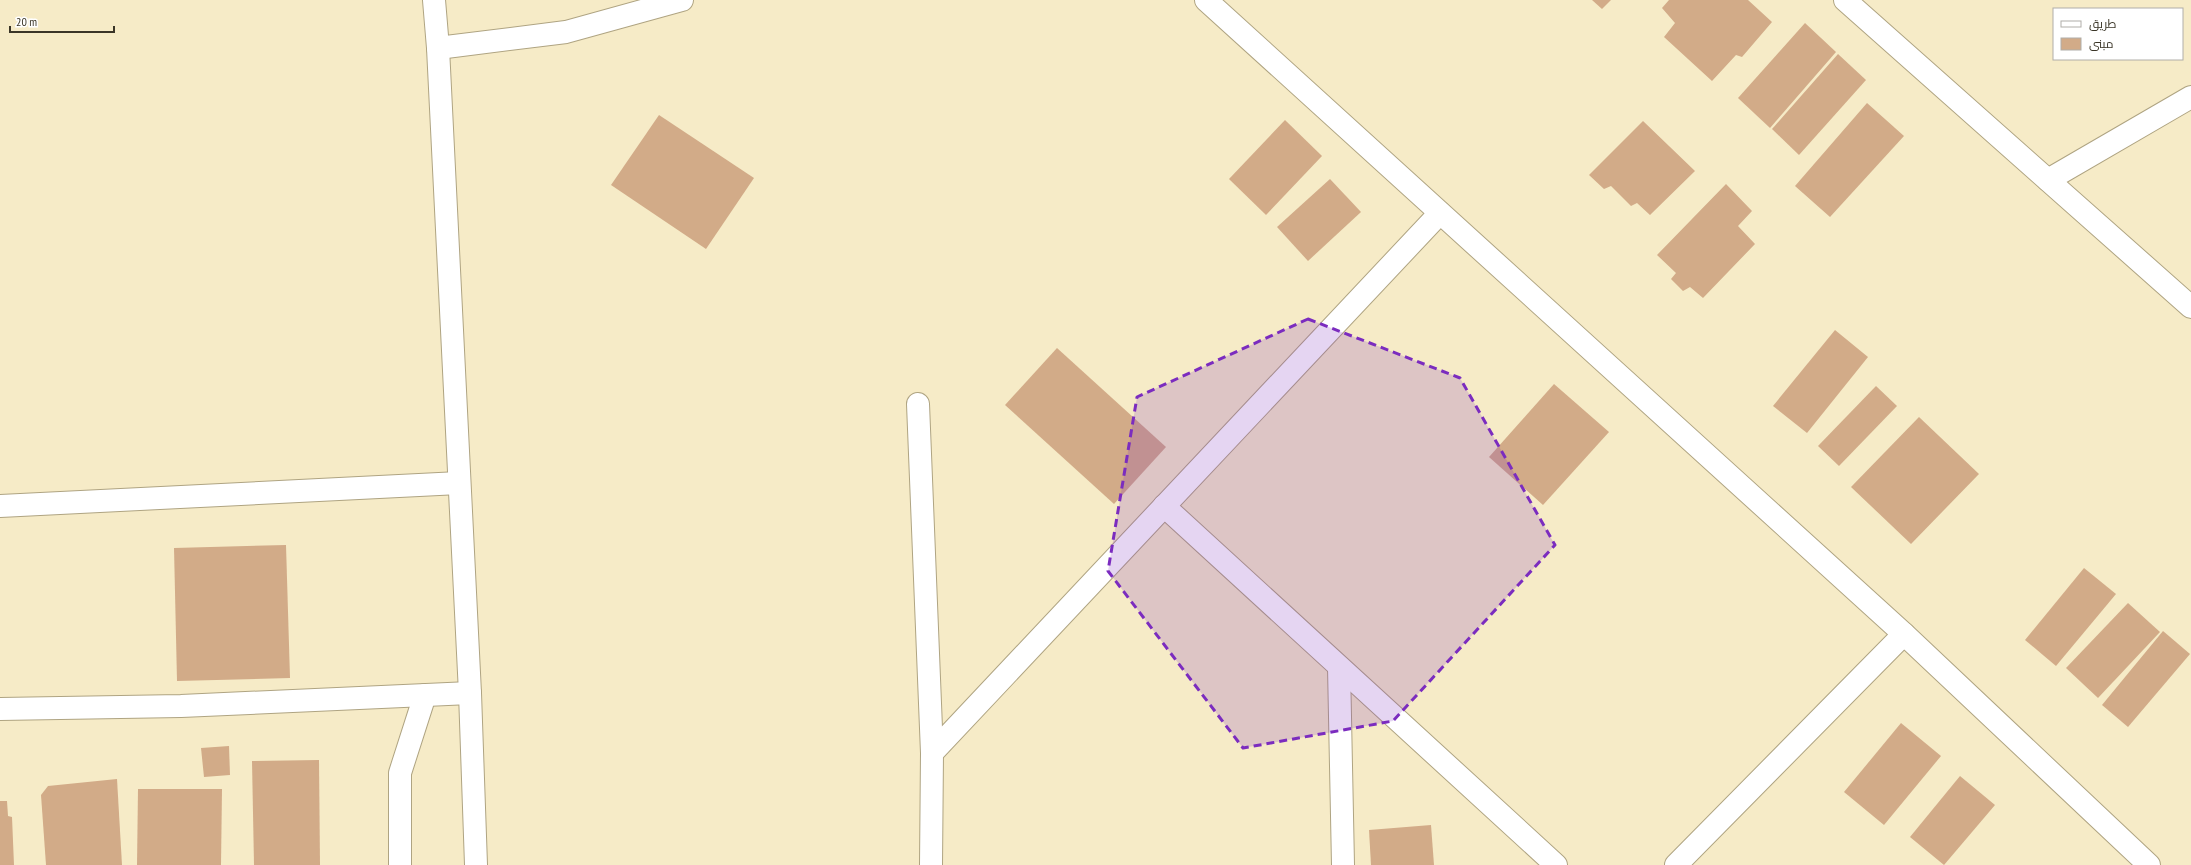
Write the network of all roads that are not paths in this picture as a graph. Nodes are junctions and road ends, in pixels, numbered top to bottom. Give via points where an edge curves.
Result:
1 (434, 0) edge
2 (682, 0) edge
3 (1206, 0) edge
4 (1845, 0) edge
5 (438, 48) junction
6 (2191, 97) edge
7 (2048, 180) junction
8 (1440, 212) junction
9 (2191, 307) edge
10 (918, 404) dead end
11 (459, 483) junction
12 (0, 506) edge
13 (1164, 506) junction
14 (1904, 634) junction
15 (1339, 667) junction
16 (470, 693) junction
17 (425, 695) junction
18 (0, 709) edge
19 (932, 754) junction
20 (400, 865) edge
21 (476, 865) edge
22 (931, 865) edge
23 (1343, 865) edge
24 (1556, 865) edge
25 (1676, 865) edge
26 (2149, 865) edge

1 - 5 street
2 - 5 street via 566,32
3 - 8 street
4 - 7 street
5 - 11 street
6 - 7 street
7 - 9 street
8 - 13 street
8 - 14 street
10 - 19 street
11 - 12 street
11 - 16 street
13 - 15 street
13 - 19 street
14 - 25 street
14 - 26 street
15 - 23 street
15 - 24 street
16 - 17 street
16 - 21 street
17 - 18 street via 181,706
17 - 20 street via 400,772
19 - 22 street

